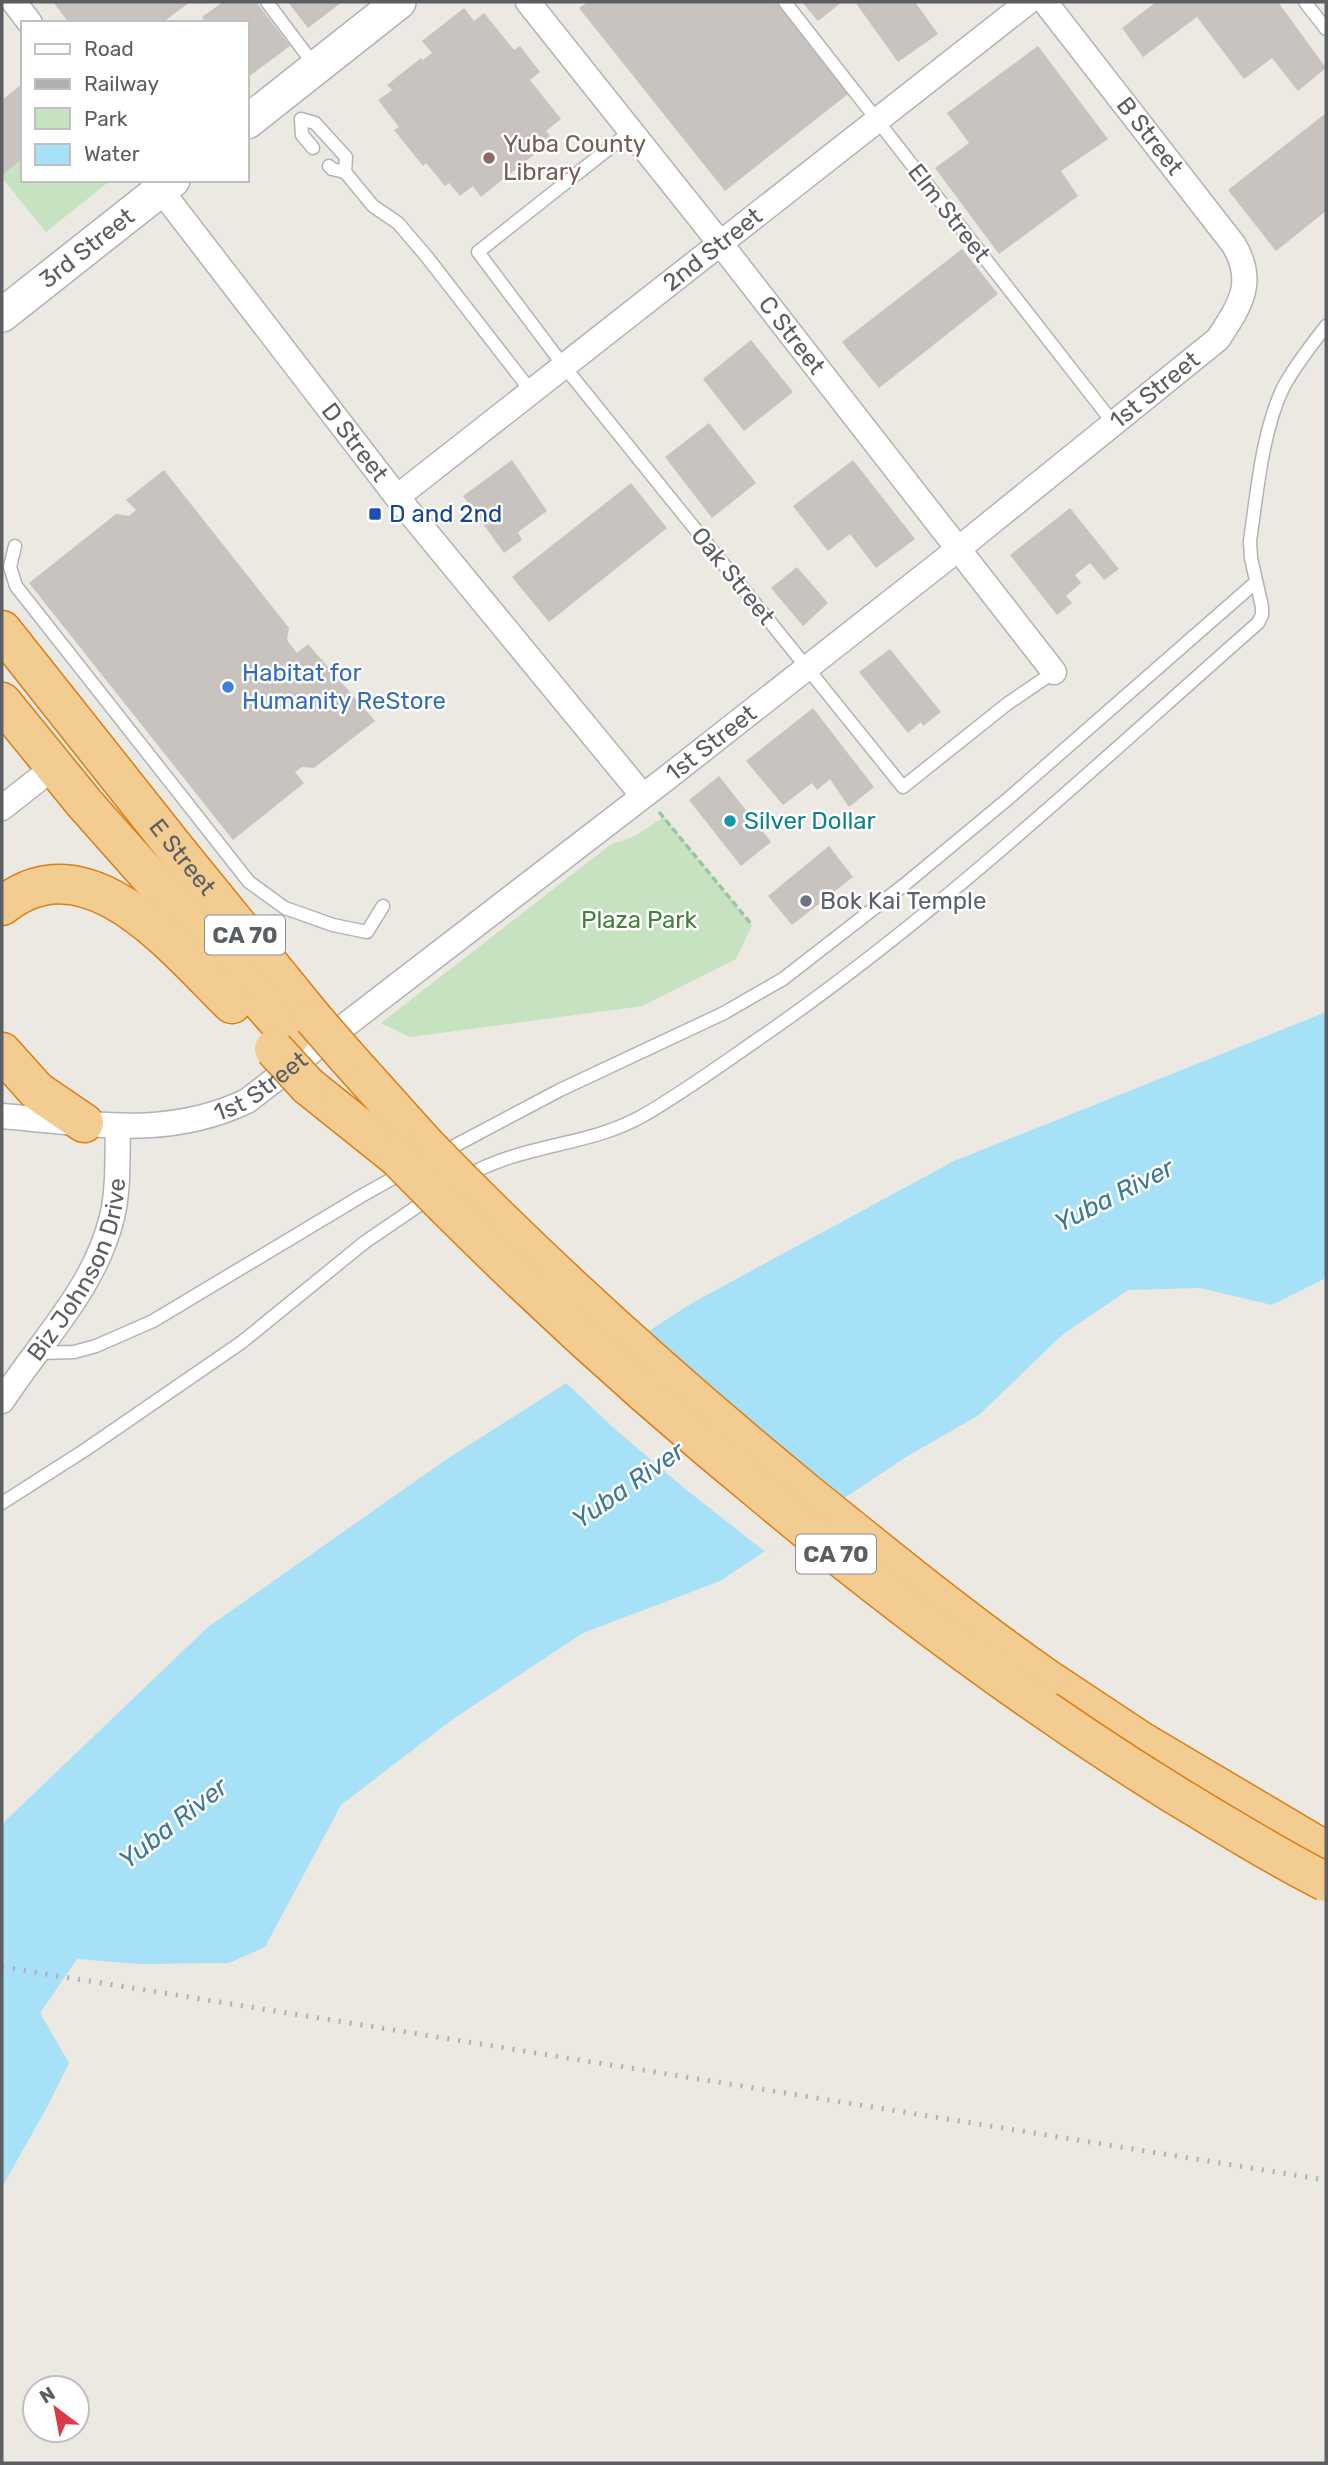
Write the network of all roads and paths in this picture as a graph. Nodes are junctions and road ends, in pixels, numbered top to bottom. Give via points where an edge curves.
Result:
1 (14, 2) edge
2 (267, 2) edge
3 (399, 2) edge
4 (528, 2) edge
5 (785, 2) edge
6 (1028, 2) edge
7 (1045, 2) edge
8 (1305, 2) edge
9 (28, 21) edge
10 (1326, 29) edge
11 (316, 67) junction
12 (290, 107) junction
13 (248, 122) edge
14 (878, 122) junction
15 (631, 131) junction
16 (313, 148) dead end
17 (329, 166) dead end
18 (345, 172) junction
19 (162, 184) edge
20 (720, 243) junction
21 (1246, 275) joint
22 (2, 315) edge
23 (1326, 326) edge
24 (563, 365) junction
25 (531, 391) junction
26 (1114, 424) junction
27 (397, 497) junction
28 (15, 546) dead end
29 (957, 550) junction
30 (1256, 582) junction
31 (2, 630) edge
32 (806, 667) junction
33 (1054, 672) joint
34 (2, 702) edge
35 (54, 767) junction
36 (643, 796) junction
37 (2, 808) edge
38 (2, 906) edge
39 (383, 906) dead end
40 (752, 925) dead end
41 (293, 1034) junction
42 (2, 1052) edge
43 (2, 1116) edge
44 (101, 1124) junction
45 (412, 1151) junction
46 (34, 1353) junction
47 (2, 1401) edge
48 (2, 1503) edge
49 (1326, 1851) edge
50 (1326, 1882) edge

1 - 9 street
2 - 11 lane
3 - 11 street
4 - 15 street, C Street
5 - 14 lane, Elm Street
6 - 14 street, 2nd Street
7 - 21 street, B Street via 1234,245
8 - 10 lane
11 - 12 street
12 - 13 street
12 - 16 lane
12 - 18 lane via 315,122 346,157
14 - 20 street, 2nd Street
14 - 26 lane, Elm Street
15 - 20 street, C Street
15 - 24 lane, Oak Street via 478,252
17 - 18 lane
18 - 25 lane via 373,206 398,223
19 - 22 street, 3rd Street
19 - 27 street, D Street
20 - 24 street, 2nd Street
20 - 29 street, C Street
21 - 26 street, 1st Street via 1241,299 1218,340
23 - 30 lane via 1295,368 1272,418 1250,541
24 - 25 street, 2nd Street
24 - 32 lane, Oak Street
25 - 27 street, 2nd Street
26 - 29 street, 1st Street
27 - 36 street, D Street
28 - 39 lane via 10,567 16,586 250,882 285,908 367,932
29 - 32 street, 1st Street
29 - 33 street, C Street
30 - 46 lane via 1009,798 828,945 757,995 560,1090 374,1188 153,1321 74,1352
30 - 48 lane via 1262,607 1258,623 1021,832 824,993 642,1116 598,1134 497,1160 426,1200 365,1242 242,1342
31 - 41 highway, E Street / CA 70 via 178,852
32 - 33 lane, Oak Street via 903,787
32 - 36 street, 1st Street
34 - 35 highway, E Street / CA 70
35 - 37 street
35 - 41 highway, E Street / CA 70
36 - 40 path
36 - 44 street, 1st Street via 247,1101 176,1124
38 - 41 highway via 24,892 59,884 111,898 157,931 241,1014
41 - 45 highway, E Street / CA 70 via 326,1072
42 - 44 highway via 37,1090
43 - 44 street, 1st Street
44 - 46 street, Biz Johnson Drive via 114,1207 103,1245 77,1297
45 - 49 highway, CA 70, bridge via 779,1470 986,1636 1141,1741
45 - 50 highway, CA 70, bridge via 471,1233 728,1465 922,1622 1096,1745
46 - 47 street, Biz Johnson Drive

